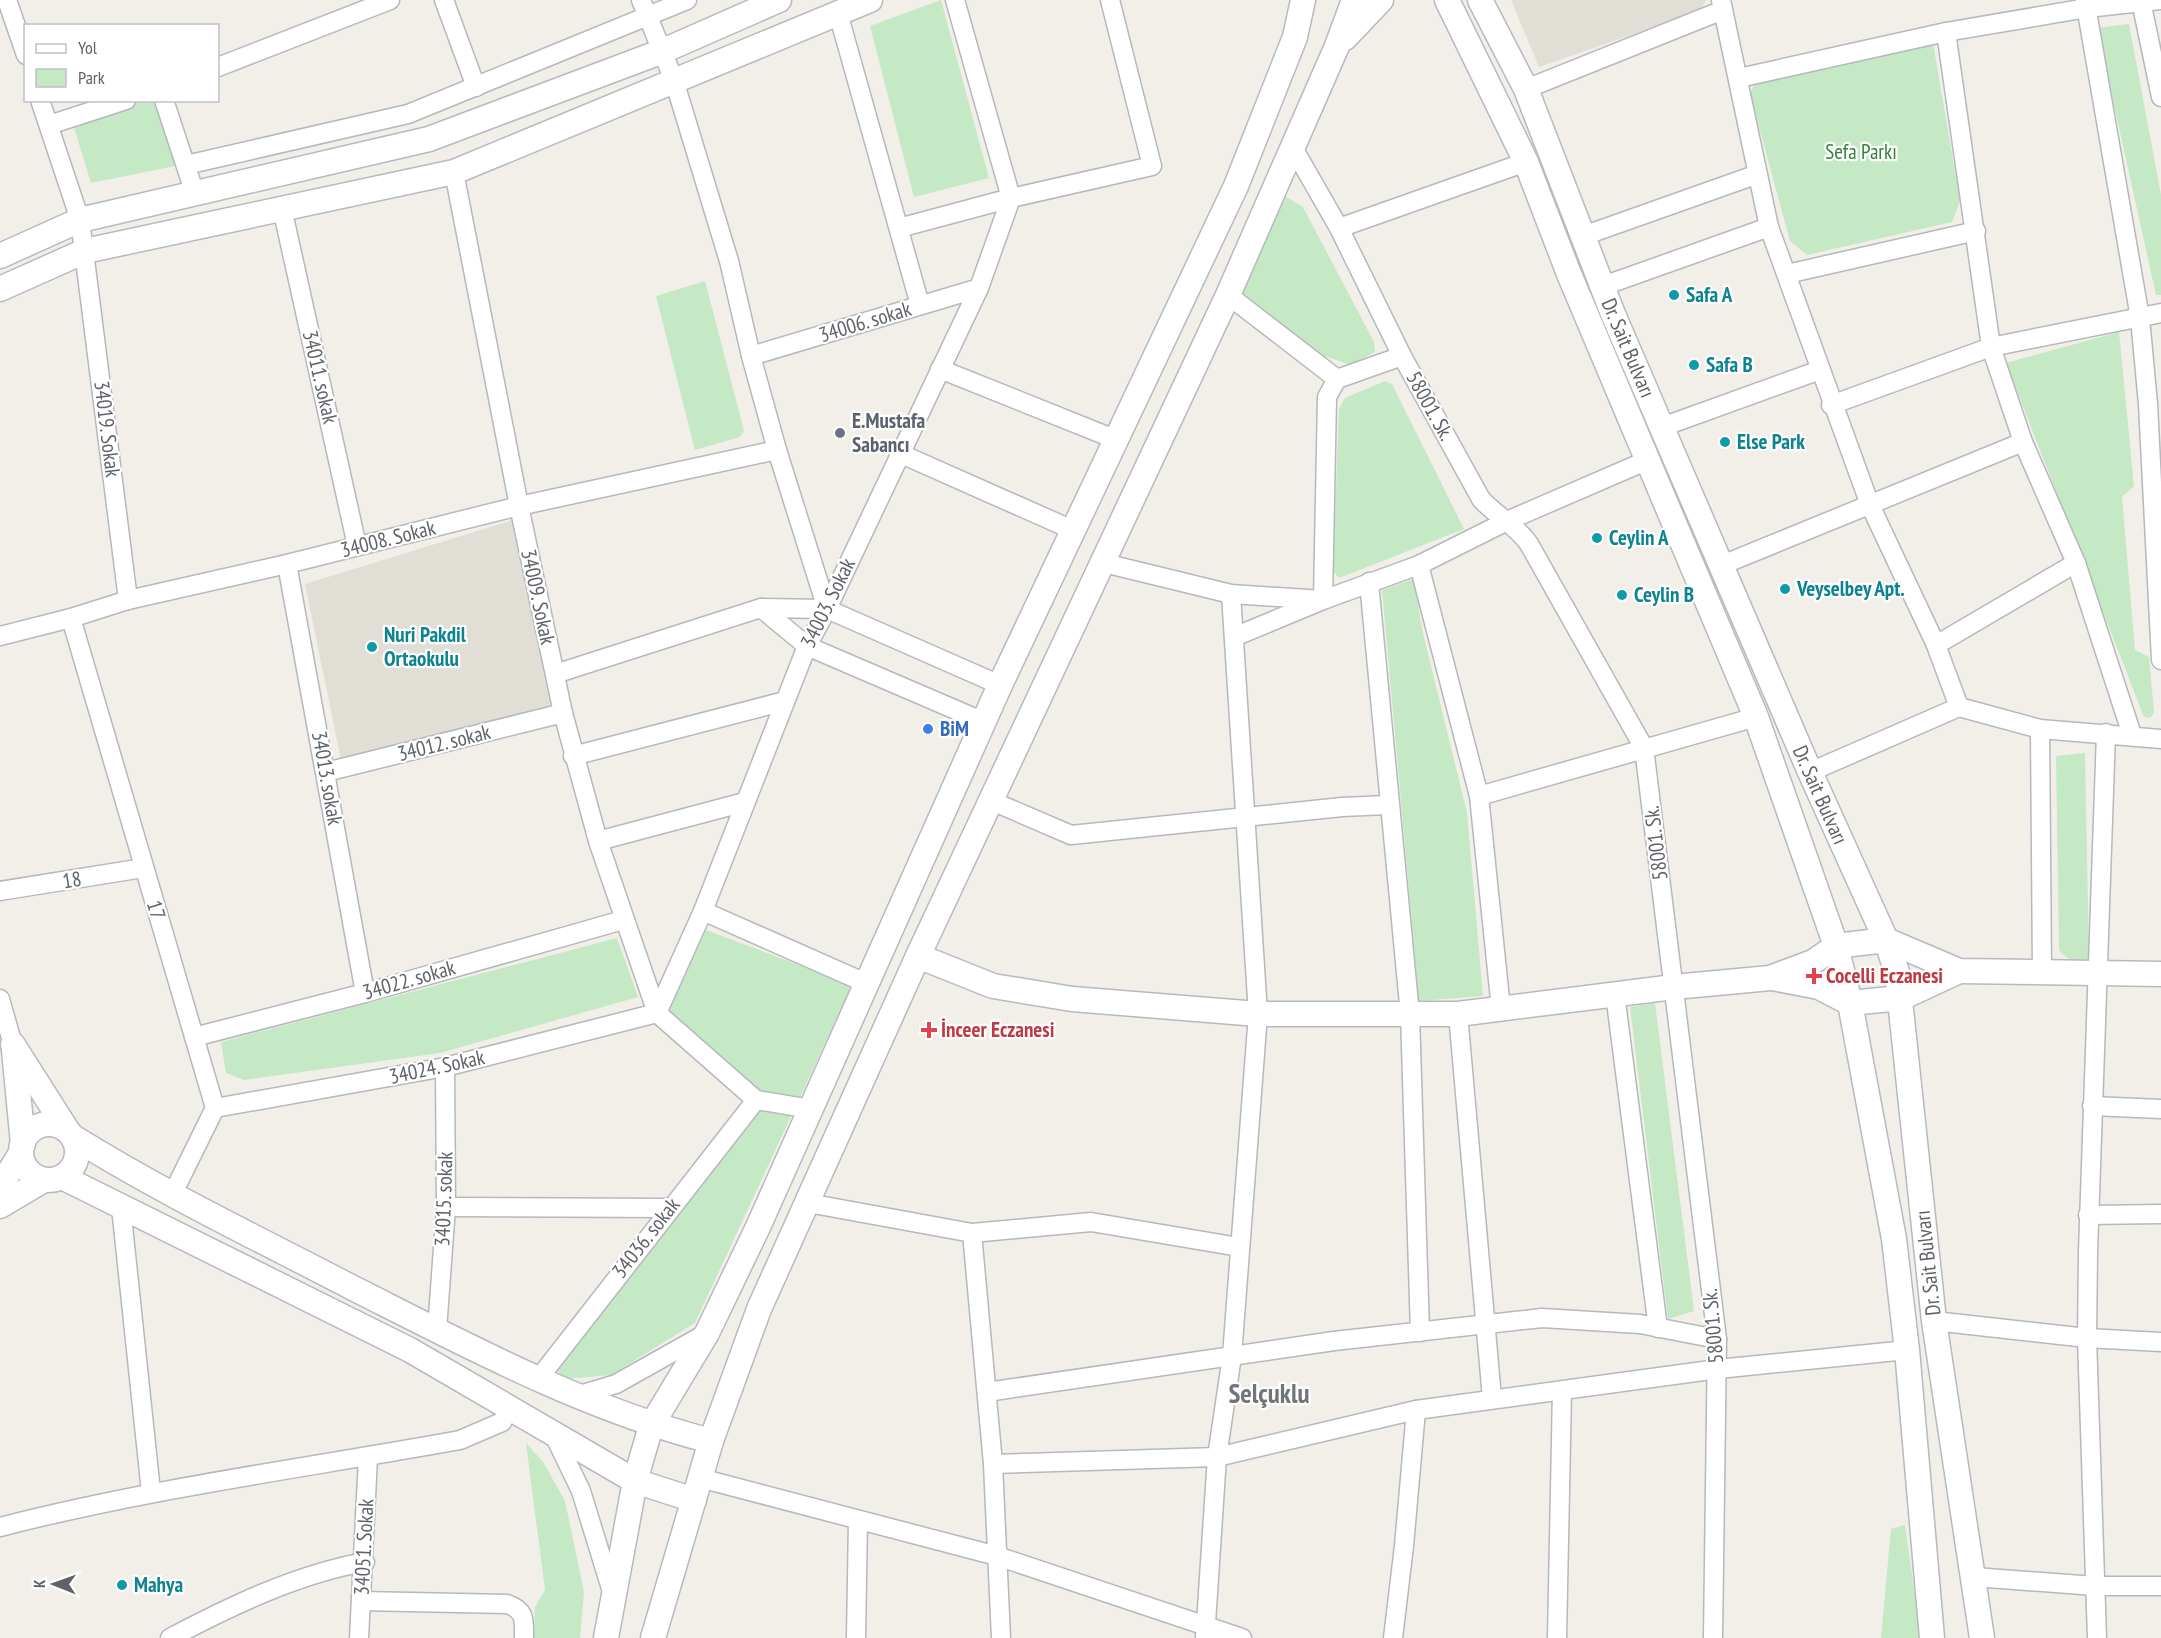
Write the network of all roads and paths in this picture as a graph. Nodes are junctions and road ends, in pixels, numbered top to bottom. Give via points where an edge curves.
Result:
1 (7, 0) edge
2 (390, 0) edge
3 (444, 0) edge
4 (687, 0) edge
5 (779, 0) edge
6 (870, 0) edge
7 (955, 0) edge
8 (1110, 0) edge
9 (1303, 0) edge
10 (1354, 0) edge
11 (1381, 0) edge
12 (1447, 0) edge
13 (1480, 0) edge
14 (2161, 0) edge
15 (2141, 1) edge
16 (2086, 4) edge
17 (1722, 5) edge
18 (645, 8) edge
19 (838, 13) junction
20 (1946, 32) junction
21 (1337, 46) junction
22 (24, 49) edge
23 (663, 51) junction
24 (219, 67) edge
25 (1739, 78) junction
26 (674, 80) junction
27 (476, 87) junction
28 (1526, 89) junction
29 (2161, 97) edge
30 (41, 102) edge
31 (120, 102) edge
32 (165, 102) edge
33 (49, 125) junction
34 (1292, 146) junction
35 (1526, 162) junction
36 (186, 165) junction
37 (454, 172) junction
38 (1758, 174) junction
39 (195, 194) junction
40 (1011, 198) junction
41 (282, 208) junction
42 (80, 220) junction
43 (1769, 227) junction
44 (899, 228) junction
45 (1339, 228) junction
46 (1976, 231) junction
47 (1583, 236) junction
48 (86, 255) junction
49 (0, 256) edge
50 (1787, 274) junction
51 (1603, 286) junction
52 (979, 288) junction
53 (0, 289) edge
54 (1228, 295) junction
55 (920, 305) junction
56 (2161, 313) edge
57 (2140, 318) junction
58 (1991, 347) junction
59 (751, 356) junction
60 (1402, 356) junction
61 (940, 369) junction
62 (1820, 370) junction
63 (1337, 379) junction
64 (1831, 405) junction
65 (1662, 427) junction
66 (1118, 440) junction
67 (2023, 442) junction
68 (777, 450) junction
69 (899, 453) junction
70 (1648, 460) junction
71 (1870, 505) junction
72 (519, 506) junction
73 (1507, 521) junction
74 (1075, 531) junction
75 (357, 546) junction
76 (1104, 563) junction
77 (2076, 563) junction
78 (287, 564) junction
79 (1722, 565) junction
80 (1419, 566) junction
81 (1369, 582) junction
82 (1231, 594) junction
83 (128, 600) junction
84 (1323, 600) junction
85 (761, 608) junction
86 (827, 609) junction
87 (71, 618) junction
88 (0, 636) edge
89 (1234, 638) junction
90 (1936, 645) junction
91 (807, 646) junction
92 (2161, 660) edge
93 (555, 674) junction
94 (1000, 685) junction
95 (785, 701) junction
96 (1959, 707) junction
97 (563, 713) junction
98 (1756, 717) junction
99 (984, 722) junction
100 (2040, 729) junction
101 (2106, 733) junction
102 (2132, 735) junction
103 (2161, 739) edge
104 (1644, 748) junction
105 (573, 756) junction
106 (326, 772) junction
107 (1810, 772) junction
108 (1479, 796) junction
109 (992, 801) junction
110 (745, 802) junction
111 (1388, 805) junction
112 (1246, 816) junction
113 (598, 841) junction
114 (143, 868) junction
115 (0, 891) edge
116 (703, 911) junction
117 (623, 920) junction
118 (1886, 940) junction
119 (1836, 946) junction
120 (918, 956) junction
121 (1959, 971) junction
122 (2042, 972) junction
123 (2097, 973) junction
124 (2161, 974) edge
125 (1770, 978) junction
126 (868, 984) junction
127 (1674, 987) junction
128 (365, 993) junction
129 (1615, 994) junction
130 (1901, 998) junction
131 (0, 999) edge
132 (1850, 1003) junction
133 (1501, 1009) junction
134 (657, 1013) junction
135 (1258, 1014) junction
136 (1458, 1014) junction
137 (1410, 1016) junction
138 (194, 1038) junction
139 (13, 1045) junction
140 (445, 1067) junction
141 (756, 1100) junction
142 (2092, 1106) junction
143 (215, 1108) junction
144 (812, 1109) junction
145 (2161, 1109) edge
146 (70, 1134) junction
147 (22, 1148) junction
148 (53, 1178) junction
149 (0, 1187) edge
150 (172, 1196) junction
151 (808, 1203) junction
152 (0, 1206) edge
153 (121, 1207) junction
154 (446, 1207) junction
155 (669, 1208) junction
156 (2161, 1214) edge
157 (2088, 1215) junction
158 (972, 1233) junction
159 (1239, 1247) junction
160 (1934, 1321) junction
161 (1486, 1323) junction
162 (1658, 1328) junction
163 (437, 1330) junction
164 (1420, 1332) junction
165 (707, 1333) junction
166 (2087, 1338) junction
167 (1716, 1340) junction
168 (2161, 1342) edge
169 (1907, 1350) junction
170 (1232, 1356) junction
171 (1718, 1369) junction
172 (539, 1378) junction
173 (1562, 1390) junction
174 (987, 1392) junction
175 (576, 1396) junction
176 (1492, 1398) junction
177 (511, 1406) junction
178 (1416, 1410) junction
179 (651, 1426) junction
180 (553, 1431) junction
181 (711, 1441) junction
182 (368, 1457) junction
183 (1217, 1457) junction
184 (993, 1464) junction
185 (635, 1481) junction
186 (697, 1489) junction
187 (151, 1492) junction
188 (858, 1520) junction
189 (0, 1527) edge
190 (997, 1556) junction
191 (365, 1562) junction
192 (1974, 1577) junction
193 (2096, 1586) junction
194 (2161, 1586) edge
195 (613, 1597) junction
196 (362, 1601) junction
197 (1205, 1633) edge
198 (170, 1638) edge
199 (359, 1638) edge
200 (524, 1638) edge
201 (606, 1638) edge
202 (653, 1638) edge
203 (856, 1638) edge
204 (1001, 1638) edge
205 (1242, 1638) edge
206 (1393, 1638) edge
207 (1557, 1638) edge
208 (1713, 1638) edge
209 (1932, 1638) edge
210 (1982, 1638) edge
211 (2097, 1638) edge

1 - 22 street
2 - 24 street
3 - 27 street
4 - 18 street
5 - 23 main road
6 - 19 main road
7 - 40 street
8 - 40 street via 1152,166
9 - 66 main road via 1295,37 1236,186
10 - 21 main road
11 - 21 main road
12 - 35 main road, Dr. Sait Bulvarı
13 - 28 main road, Dr. Sait Bulvarı
14 - 15 street
15 - 16 street
15 - 29 street
16 - 20 street
16 - 57 street
17 - 25 street
17 - 28 street
18 - 23 street
18 - 27 street
19 - 26 main road
19 - 44 street
20 - 25 street
20 - 46 street
21 - 34 main road
23 - 26 street
23 - 39 main road via 429,139
25 - 38 street
26 - 37 main road
26 - 59 street via 729,261
27 - 36 street via 408,114
28 - 47 main road, Dr. Sait Bulvarı
30 - 33 street, 34019. Sokak
31 - 33 street
32 - 36 street
33 - 42 street, 34019. Sokak
34 - 45 street, 58001. Sk.
34 - 54 main road
35 - 45 street
35 - 70 main road, Dr. Sait Bulvarı
36 - 39 street
37 - 41 main road
37 - 72 street, 34009. Sokak
38 - 43 street
38 - 47 street
39 - 42 main road
40 - 44 street
40 - 52 street, 34003. Sokak
41 - 48 main road
41 - 75 street, 34011. sokak
42 - 48 street, 34019. Sokak
42 - 49 main road
43 - 50 street
43 - 51 street
44 - 55 street
45 - 60 street, 58001. Sk.
46 - 50 street
46 - 58 street
47 - 51 main road, Dr. Sait Bulvarı
48 - 53 main road
48 - 83 street, 34019. Sokak
50 - 62 street
51 - 65 main road, Dr. Sait Bulvarı
52 - 55 street, 34006. sokak
52 - 61 street, 34003. Sokak
54 - 63 street
54 - 76 main road
55 - 59 street, 34006. sokak
56 - 57 street
57 - 58 street
57 - 92 street
58 - 64 street
58 - 67 street
59 - 68 street
60 - 63 street
60 - 73 street, 58001. Sk. via 1481,499
61 - 66 street
61 - 69 street, 34003. Sokak
62 - 64 street
62 - 65 street
63 - 84 street via 1327,397
64 - 71 street
65 - 79 main road, Dr. Sait Bulvarı
66 - 74 main road
67 - 71 street
67 - 77 street
68 - 72 street, 34008. Sokak
68 - 86 street
69 - 74 street
69 - 86 street, 34003. Sokak
70 - 73 street
70 - 98 main road, Dr. Sait Bulvarı
71 - 79 street
71 - 90 street
72 - 75 street, 34008. Sokak
72 - 93 street, 34009. Sokak
73 - 80 street
73 - 104 street, 58001. Sk. via 1529,544
74 - 94 main road
75 - 78 street, 34008. Sokak
76 - 82 street
76 - 109 main road
77 - 90 street
77 - 102 street
78 - 83 street, 34008. Sokak
78 - 106 street, 34013. sokak
79 - 107 main road, Dr. Sait Bulvarı
80 - 81 street
80 - 108 street
81 - 84 street
81 - 111 street
82 - 84 street
82 - 89 street
83 - 87 street, 34008. Sokak
84 - 89 street
85 - 86 street
85 - 91 street
85 - 93 street
86 - 91 street, 34003. Sokak
86 - 94 street
87 - 88 street, 34008. Sokak
87 - 114 street, 17
89 - 112 street
90 - 96 street
91 - 95 street, 34003. Sokak
91 - 99 street
93 - 97 street, 34009. Sokak
94 - 99 main road
95 - 105 street
95 - 110 street, 34003. Sokak
96 - 100 street
96 - 107 street
97 - 105 street, 34009. Sokak
97 - 106 street, 34012. sokak
98 - 104 street
98 - 119 main road, Dr. Sait Bulvarı
99 - 126 main road
100 - 101 street
100 - 122 street
101 - 102 street
101 - 123 street
102 - 103 street
104 - 108 street
104 - 127 street, 58001. Sk.
105 - 113 street, 34009. Sokak
106 - 128 street, 34013. sokak
107 - 118 main road, Dr. Sait Bulvarı
108 - 133 street
109 - 112 street via 1071,835
109 - 120 main road
110 - 113 street
110 - 116 street, 34003. Sokak
111 - 112 street
111 - 137 street
112 - 135 street
113 - 117 street, 34009. Sokak
114 - 115 street, 18
114 - 138 street, 17
116 - 126 street
116 - 134 street, 34003. Sokak
117 - 128 street, 34022. sokak
117 - 134 street, 34009. Sokak
118 - 119 main road
118 - 121 main road
118 - 130 main road, Dr. Sait Bulvarı
119 - 125 main road via 1813,962
119 - 132 main road, Dr. Sait Bulvarı
120 - 135 main road via 993,986 1072,999
120 - 151 main road
121 - 122 main road
121 - 130 main road
122 - 123 main road
123 - 124 main road
123 - 142 street
125 - 127 main road
125 - 132 main road via 1819,987
126 - 144 main road
127 - 129 main road
127 - 167 street, 58001. Sk.
128 - 138 street, 34022. sokak
129 - 133 main road
129 - 162 street
130 - 132 main road
130 - 160 main road, Dr. Sait Bulvarı
131 - 139 street
132 - 169 main road, Dr. Sait Bulvarı via 1894,1239
133 - 136 main road
134 - 140 street, 34024. Sokak
134 - 141 street
135 - 137 main road
135 - 159 street
136 - 137 main road
136 - 161 street
137 - 164 street
138 - 143 street, 17
139 - 146 main road
139 - 147 main road
140 - 143 street, 34024. Sokak
140 - 154 street, 34015. sokak
141 - 144 street
141 - 155 street, 34036. sokak
142 - 145 street
142 - 157 street
143 - 150 street
144 - 165 main road
146 - 147 main road via 51,1124 41,1125 27,1135
146 - 148 main road via 77,1146 75,1164
146 - 150 main road
147 - 148 main road via 28,1170
147 - 149 main road
148 - 152 main road
148 - 153 main road
150 - 163 main road
151 - 158 street
151 - 181 main road via 759,1310
153 - 177 main road via 411,1350
153 - 187 street
154 - 155 street
154 - 163 street, 34015. sokak
155 - 172 street, 34036. sokak
156 - 157 street
157 - 166 street
158 - 159 street via 1090,1222
158 - 174 street
159 - 170 street
160 - 166 street
160 - 192 main road, Dr. Sait Bulvarı
161 - 162 street via 1542,1318
161 - 164 street
161 - 176 street
162 - 167 street
163 - 172 main road
164 - 170 street
165 - 175 street via 616,1384
165 - 179 main road
166 - 168 street
166 - 193 street
167 - 171 street, 58001. Sk.
169 - 171 street
169 - 209 main road, Dr. Sait Bulvarı
170 - 174 street
170 - 183 street
171 - 173 street
171 - 208 street, 58001. Sk.
172 - 175 main road
173 - 176 street
173 - 207 street
174 - 184 street
175 - 179 main road
176 - 178 street
177 - 180 main road
177 - 182 street via 502,1422 460,1440
178 - 183 street
178 - 206 street
179 - 181 main road
179 - 185 main road
180 - 185 main road
180 - 195 street via 581,1491
181 - 186 main road
182 - 187 street
182 - 191 street, 34051. Sokak
183 - 184 street
183 - 197 street
184 - 190 street
185 - 186 main road
185 - 195 main road
186 - 188 street
186 - 202 main road
187 - 189 street
188 - 190 street
188 - 203 street
190 - 197 street
190 - 204 street
191 - 196 street, 34051. Sokak
191 - 198 street via 329,1569 275,1589
192 - 193 street
192 - 210 main road, Dr. Sait Bulvarı
193 - 194 street
193 - 211 street
195 - 201 main road
196 - 199 street, 34051. Sokak
196 - 200 street via 507,1604 518,1607 524,1617
197 - 205 street

